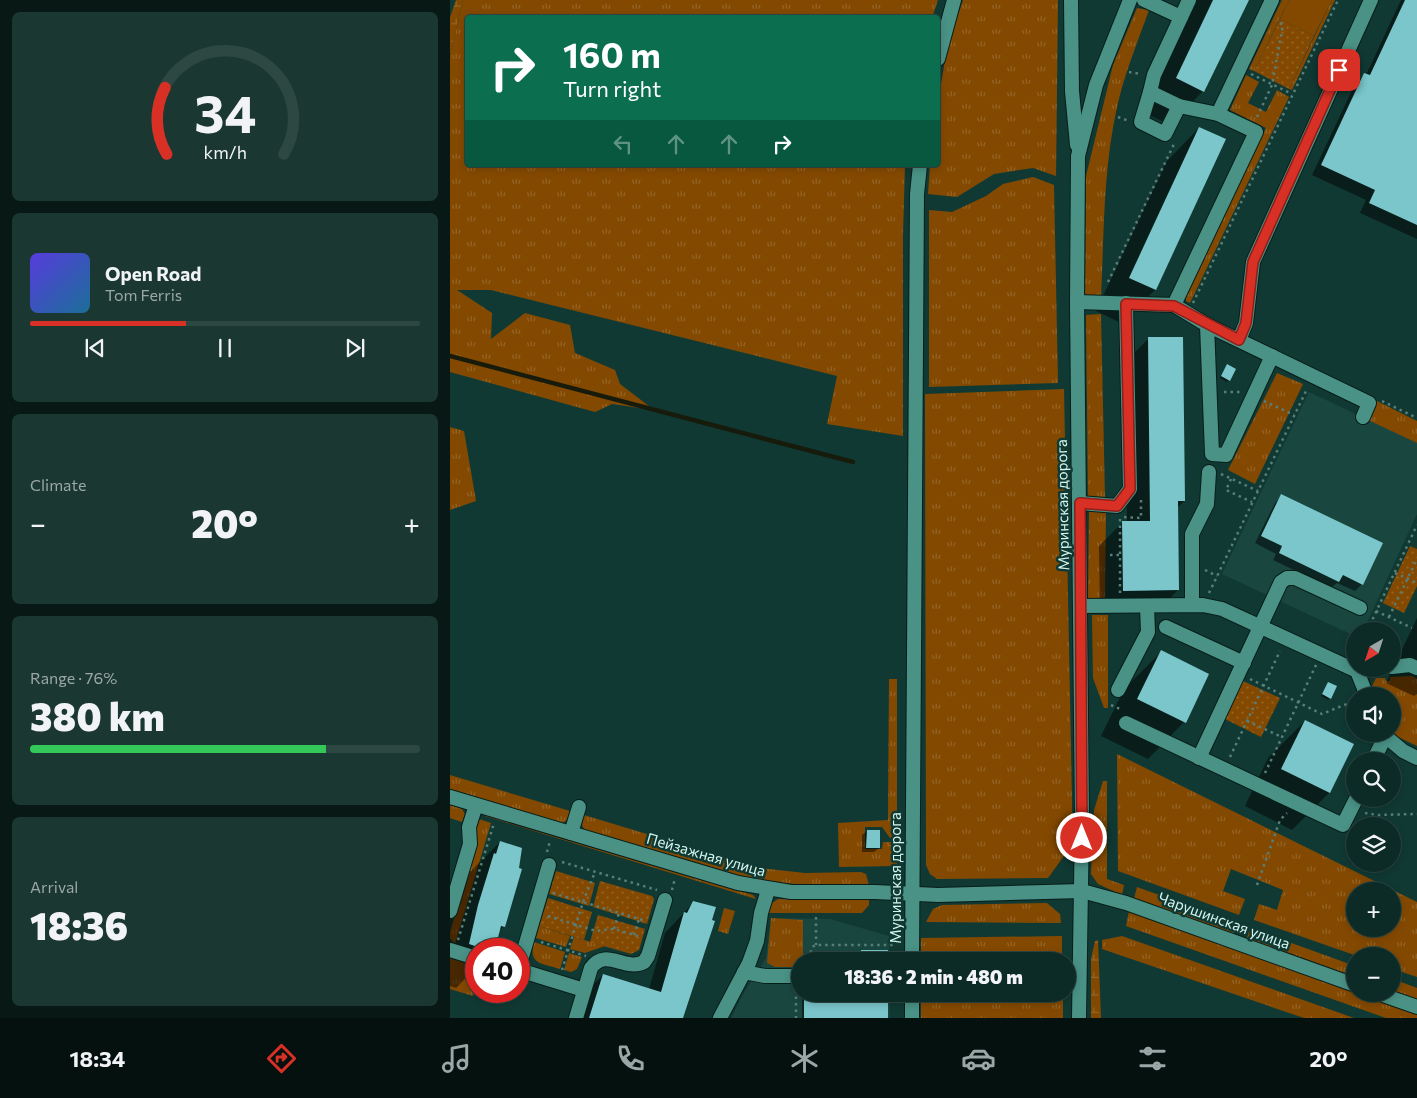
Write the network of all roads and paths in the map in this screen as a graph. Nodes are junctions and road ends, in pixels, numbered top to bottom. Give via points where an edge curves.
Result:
1 (954, 0) edge
2 (1071, 0) edge
3 (1130, 0) edge
4 (1144, 0) edge
5 (1189, 0) edge
6 (1272, 0) edge
7 (1338, 0) edge
8 (1370, 0) edge
9 (1181, 17) junction
10 (1282, 25) dead end
11 (940, 52) edge
12 (1240, 69) junction
13 (1272, 84) junction
14 (1150, 92) junction
15 (1292, 94) junction
16 (1179, 106) junction
17 (1218, 114) junction
18 (1251, 130) junction
19 (1175, 142) dead end
20 (1078, 156) junction
21 (920, 167) edge
22 (1108, 282) dead end
23 (1077, 302) junction
24 (1126, 304) junction
25 (1174, 306) junction
26 (1190, 308) dead end
27 (1207, 325) junction
28 (1239, 340) junction
29 (1272, 356) junction
30 (1314, 376) junction
31 (1363, 417) dead end
32 (1209, 472) joint
33 (1231, 479) junction
34 (1141, 489) dead end
35 (1258, 491) junction
36 (1253, 502) junction
37 (1080, 503) junction
38 (1417, 525) edge
39 (1110, 555) dead end
40 (1120, 555) junction
41 (1417, 559) edge
42 (1394, 572) junction
43 (1408, 579) junction
44 (1417, 583) edge
45 (1120, 598) dead end
46 (1197, 605) junction
47 (1081, 606) junction
48 (1148, 606) junction
49 (1360, 608) dead end
50 (1376, 611) junction
51 (1389, 617) junction
52 (1370, 622) edge
53 (1261, 626) junction
54 (1166, 628) dead end
55 (1412, 628) dead end
56 (1321, 654) junction
57 (1277, 657) dead end
58 (1346, 666) edge
59 (1401, 666) edge
60 (1417, 668) edge
61 (1244, 670) junction
62 (1264, 686) junction
63 (1118, 690) dead end
64 (1298, 702) junction
65 (1346, 704) edge
66 (1247, 721) junction
67 (1126, 723) dead end
68 (1282, 738) junction
69 (1393, 742) edge
70 (1199, 758) junction
71 (1417, 758) edge
72 (1228, 760) dead end
73 (1263, 777) dead end
74 (450, 797) edge
75 (1292, 801) junction
76 (476, 805) junction
77 (579, 807) dead end
78 (1352, 807) edge
79 (1360, 807) edge
80 (1417, 814) edge
81 (494, 821) dead end
82 (571, 833) junction
83 (552, 862) joint
84 (595, 872) junction
85 (1257, 885) dead end
86 (542, 890) junction
87 (768, 890) junction
88 (1082, 891) junction
89 (912, 893) junction
90 (663, 896) joint
91 (583, 902) junction
92 (450, 911) edge
93 (535, 913) junction
94 (619, 913) junction
95 (816, 917) dead end
96 (639, 919) junction
97 (657, 924) junction
98 (576, 925) junction
99 (614, 929) junction
100 (634, 935) junction
101 (527, 938) edge
102 (530, 939) edge
103 (652, 941) junction
104 (816, 945) junction
105 (893, 945) dead end
106 (452, 950) edge
107 (568, 950) junction
108 (809, 952) edge
109 (912, 952) edge
110 (465, 954) edge
111 (595, 962) junction
112 (744, 972) junction
113 (530, 973) edge
114 (791, 976) edge
115 (558, 982) junction
116 (1346, 982) edge
117 (584, 990) junction
118 (1401, 1001) edge
119 (796, 1002) edge
120 (912, 1002) edge
121 (1417, 1007) edge
122 (576, 1018) edge
123 (720, 1018) edge
124 (796, 1018) edge
125 (912, 1018) edge
126 (1079, 1018) edge

1 - 11 street
2 - 20 street via 1072,91
3 - 20 street, Муринская дорога via 1096,85
4 - 9 street
5 - 9 street
6 - 12 street
7 - 15 path
8 - 28 street via 1253,262 1246,323
9 - 14 street
10 - 13 path
12 - 13 path
12 - 17 street
13 - 15 path
13 - 18 path
14 - 16 street
14 - 16 street via 1141,122 1165,134
15 - 26 path
16 - 17 street
17 - 18 street
18 - 25 street via 1256,132
19 - 22 path
20 - 23 street, Муринская дорога
21 - 89 street, Муринская дорога
23 - 24 street
23 - 37 street, Муринская дорога
24 - 25 street
24 - 37 street via 1130,489 1117,506
25 - 27 street
27 - 28 street
27 - 29 street via 1212,454 1226,455
28 - 29 street
29 - 30 street
30 - 31 street via 1369,403
30 - 35 path
32 - 33 path
32 - 46 street via 1207,504 1192,534
33 - 35 path
33 - 36 path via 1226,490
34 - 40 path via 1141,518 1120,517
35 - 36 path
36 - 46 path
37 - 47 street, Муринская дорога
38 - 42 path
39 - 40 path
40 - 45 path
41 - 43 path
42 - 43 path
42 - 50 path
43 - 44 path
43 - 51 path
46 - 48 street
46 - 53 street via 1222,609
47 - 48 street
47 - 88 street, Муринская дорога
48 - 63 street via 1148,632
49 - 53 street via 1295,578 1287,578 1281,582
50 - 51 path
50 - 52 path
51 - 55 path
53 - 56 street
53 - 61 street
54 - 61 street
56 - 58 street
56 - 64 path
57 - 62 path
59 - 60 street
61 - 62 path
61 - 70 street
62 - 64 path
62 - 66 path
64 - 65 path via 1322,714
64 - 68 path
66 - 68 path
66 - 72 path
67 - 70 street
68 - 73 path
69 - 71 street
70 - 75 street
74 - 76 street, Пейзажная улица
75 - 78 street via 1343,825
75 - 85 path via 1280,820
76 - 82 street, Пейзажная улица
76 - 92 street via 469,827 470,844
77 - 82 street
79 - 80 path via 1378,815
81 - 106 path
82 - 87 street, Пейзажная улица
83 - 84 path
83 - 86 street
84 - 90 path
84 - 91 path
86 - 91 path
86 - 93 street
87 - 89 street, Пейзажная улица
87 - 112 street via 757,941
88 - 89 street, Пейзажная улица
88 - 116 street, Чарушинская улица via 1126,902
88 - 126 street, Муринская дорога
89 - 109 street, Муринская дорога
90 - 97 street
91 - 94 path
91 - 98 path
93 - 98 path
93 - 101 street
94 - 96 path
94 - 99 path
95 - 104 path
96 - 97 path
96 - 100 path
97 - 103 street
98 - 99 path via 596,931
98 - 107 path
99 - 100 path
100 - 103 path
102 - 107 path
103 - 111 street via 648,956 638,965 609,958
104 - 105 path
104 - 108 path
106 - 110 street
107 - 111 path
107 - 115 path
111 - 117 street
112 - 114 street
112 - 123 street
113 - 115 street
115 - 117 street
117 - 122 street
118 - 121 street
119 - 124 path
120 - 125 street

